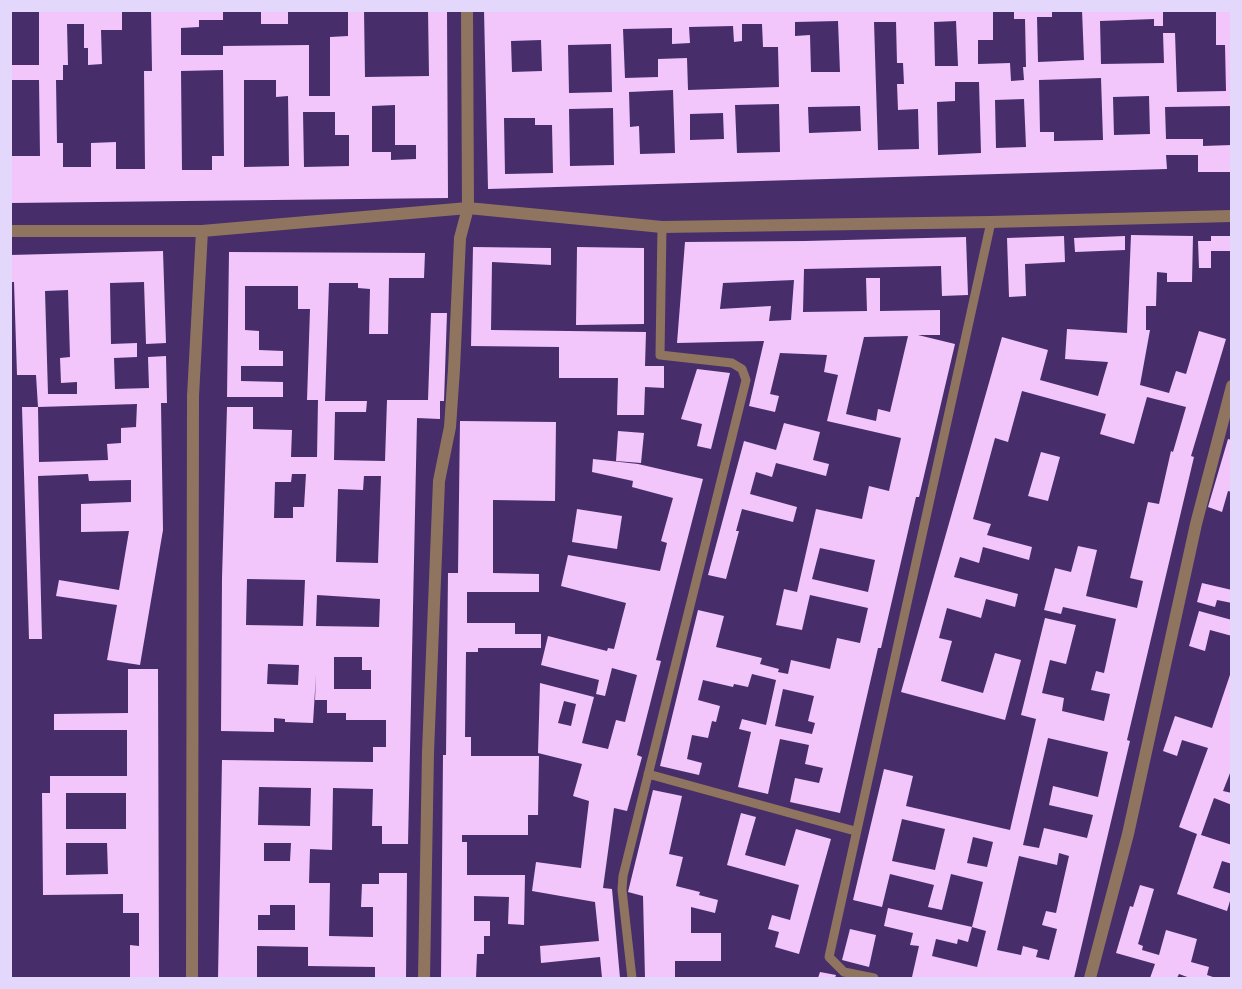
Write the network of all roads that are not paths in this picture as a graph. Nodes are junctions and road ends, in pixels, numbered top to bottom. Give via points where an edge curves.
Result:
1 (467, 10) edge
2 (468, 208) junction
3 (1232, 216) edge
4 (991, 222) junction
5 (662, 227) junction
6 (10, 231) edge
7 (202, 231) junction
8 (1232, 386) edge
9 (648, 774) junction
10 (855, 831) junction
11 (192, 978) edge
12 (424, 978) edge
13 (633, 978) edge
14 (874, 978) edge
15 (1090, 978) edge

1 - 2 street
2 - 5 street
2 - 7 street
2 - 12 street via 460,238 450,427 439,481
3 - 4 street
4 - 5 street
4 - 10 lane
5 - 9 lane via 660,355 732,363 742,369 746,380
6 - 7 street
7 - 11 street via 193,396
8 - 15 street via 1196,524 1128,834
9 - 10 lane
9 - 13 lane via 623,876
10 - 14 lane via 829,957 844,972

